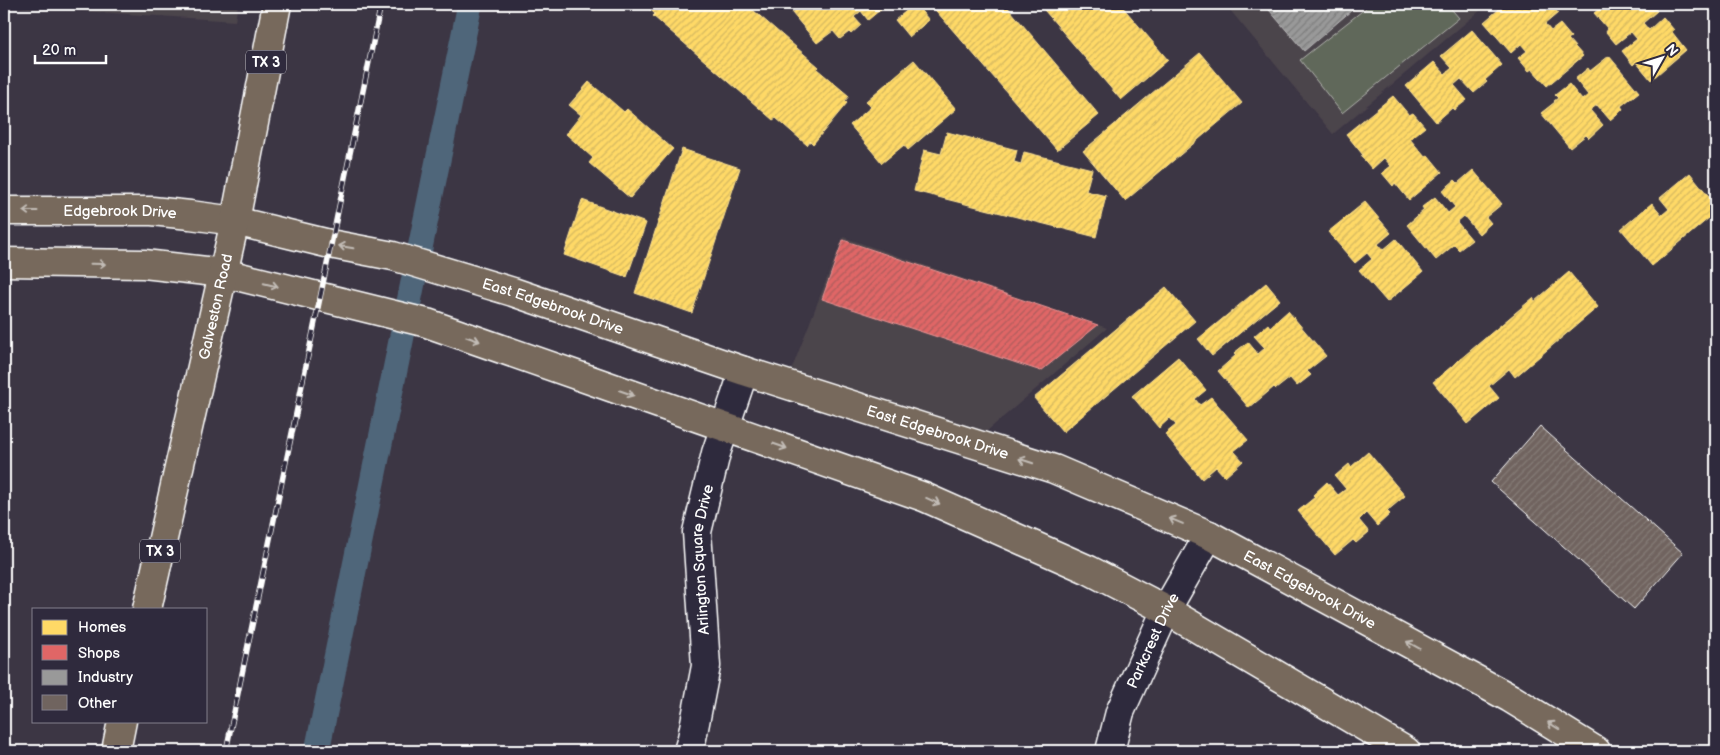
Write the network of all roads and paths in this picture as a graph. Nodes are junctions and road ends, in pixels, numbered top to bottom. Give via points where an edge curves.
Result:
1 (277, 4) edge
2 (4, 211) edge
3 (235, 221) junction
4 (4, 262) edge
5 (224, 273) junction
6 (744, 371) junction
7 (725, 427) junction
8 (1209, 535) junction
9 (147, 608) edge
10 (1166, 610) junction
11 (122, 722) edge
12 (1586, 749) edge
13 (116, 751) edge
14 (688, 751) edge
15 (1110, 751) edge
16 (1406, 751) edge

1 - 3 main road, Galveston Road / TX 3
3 -> 2 main road, Edgebrook Drive via 152,211
3 - 5 main road, Galveston Road / TX 3
6 -> 3 main road, East Edgebrook Drive via 513,292 394,256
4 -> 5 main road via 144,264
5 -> 7 main road via 427,323
5 - 9 main road, Galveston Road / TX 3
6 - 7 street, Arlington Square Drive
8 -> 6 main road, East Edgebrook Drive via 1054,469
7 -> 10 main road via 924,497 1090,570
7 - 14 street, Arlington Square Drive via 698,532 706,666
8 - 10 street, Parkcrest Drive
12 -> 8 main road, East Edgebrook Drive via 1501,694
10 - 15 street, Parkcrest Drive via 1120,712
10 - 16 main road
11 - 13 main road

